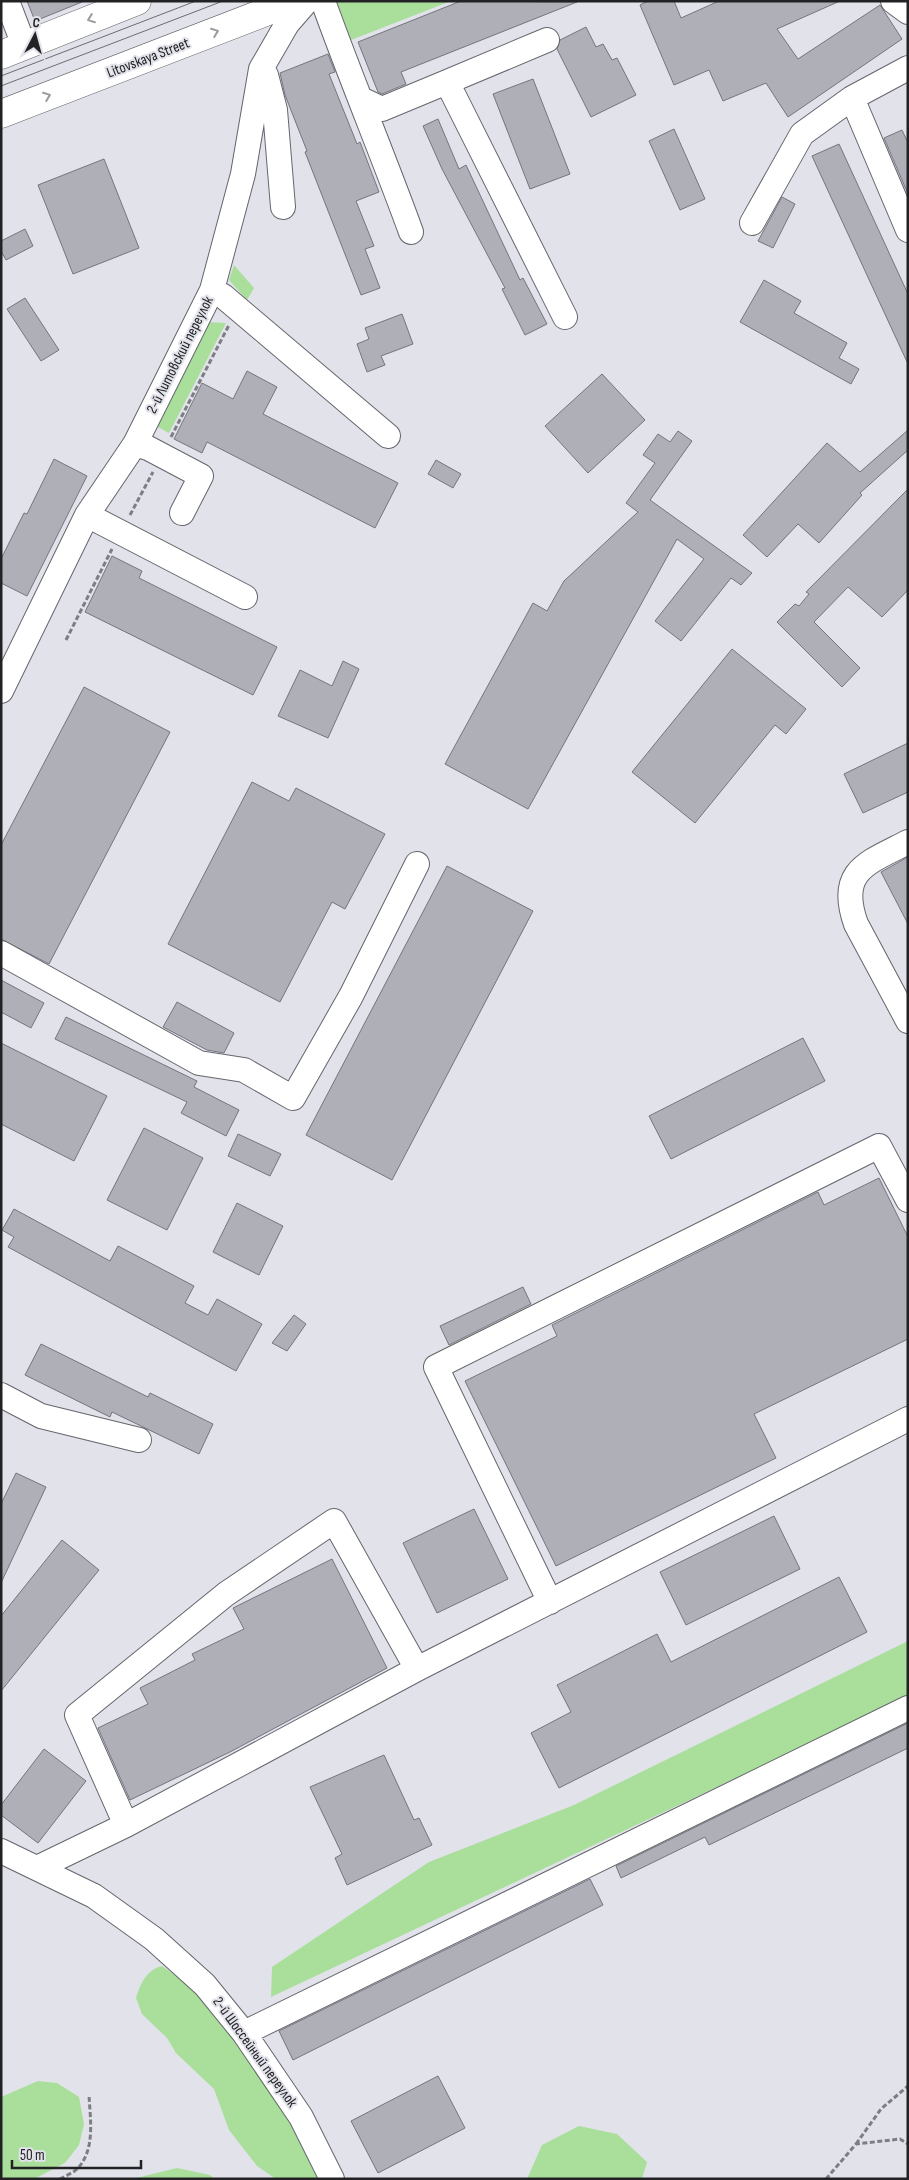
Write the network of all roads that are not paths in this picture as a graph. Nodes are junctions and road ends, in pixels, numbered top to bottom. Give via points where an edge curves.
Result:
1 (8, 1) edge
2 (137, 1) edge
3 (294, 1) edge
4 (307, 1) edge
5 (323, 1) edge
6 (892, 1) edge
7 (908, 12) edge
8 (547, 40) dead end
9 (11, 51) edge
10 (908, 68) edge
11 (261, 70) junction
12 (447, 82) junction
13 (852, 98) junction
14 (360, 99) junction
15 (1, 114) edge
16 (283, 207) dead end
17 (752, 223) dead end
18 (908, 230) edge
19 (411, 232) dead end
20 (212, 290) junction
21 (565, 318) dead end
22 (388, 436) dead end
23 (135, 444) junction
24 (182, 513) dead end
25 (88, 515) junction
26 (244, 597) dead end
27 (1, 691) edge
28 (908, 842) edge
29 (417, 864) dead end
30 (1, 953) edge
31 (908, 1021) edge
32 (908, 1200) edge
33 (1, 1394) edge
34 (908, 1419) edge
35 (139, 1440) dead end
36 (550, 1602) junction
37 (417, 1669) junction
38 (908, 1708) edge
39 (126, 1825) junction
40 (1, 1851) edge
41 (37, 1868) junction
42 (244, 2033) junction
43 (332, 2179) edge

1 - 9 street via 20,35
2 -> 9 main road
15 -> 3 main road, Litovskaya Street
4 - 11 street, 2-й Литовский переулок via 287,24
5 - 14 street
6 - 7 street
8 - 12 street
10 - 13 street
11 - 16 street via 266,76 275,110
11 - 20 street, 2-й Литовский переулок via 243,174
12 - 14 street via 382,109
12 - 21 street
13 - 17 street via 802,134
13 - 18 street
14 - 19 street
20 - 22 street via 245,314
20 - 23 street, 2-й Литовский переулок
23 - 24 street via 201,476
23 - 25 street, 2-й Литовский переулок
25 - 26 street
25 - 27 street, 2-й Литовский переулок
28 - 31 street via 865,865 849,896 856,924
29 - 30 street via 351,996 293,1098 244,1070 199,1063
32 - 36 street via 879,1146 436,1367
33 - 35 street via 42,1416
34 - 36 street
36 - 37 street
37 - 39 street
37 - 39 street via 334,1521 226,1594 77,1715
38 - 42 street
39 - 41 street
40 - 41 street, 2-й Шоссейный переулок
41 - 42 street, 2-й Шоссейный переулок via 94,1896 154,1939 205,1985
42 - 43 street, 2-й Шоссейный переулок via 301,2117

